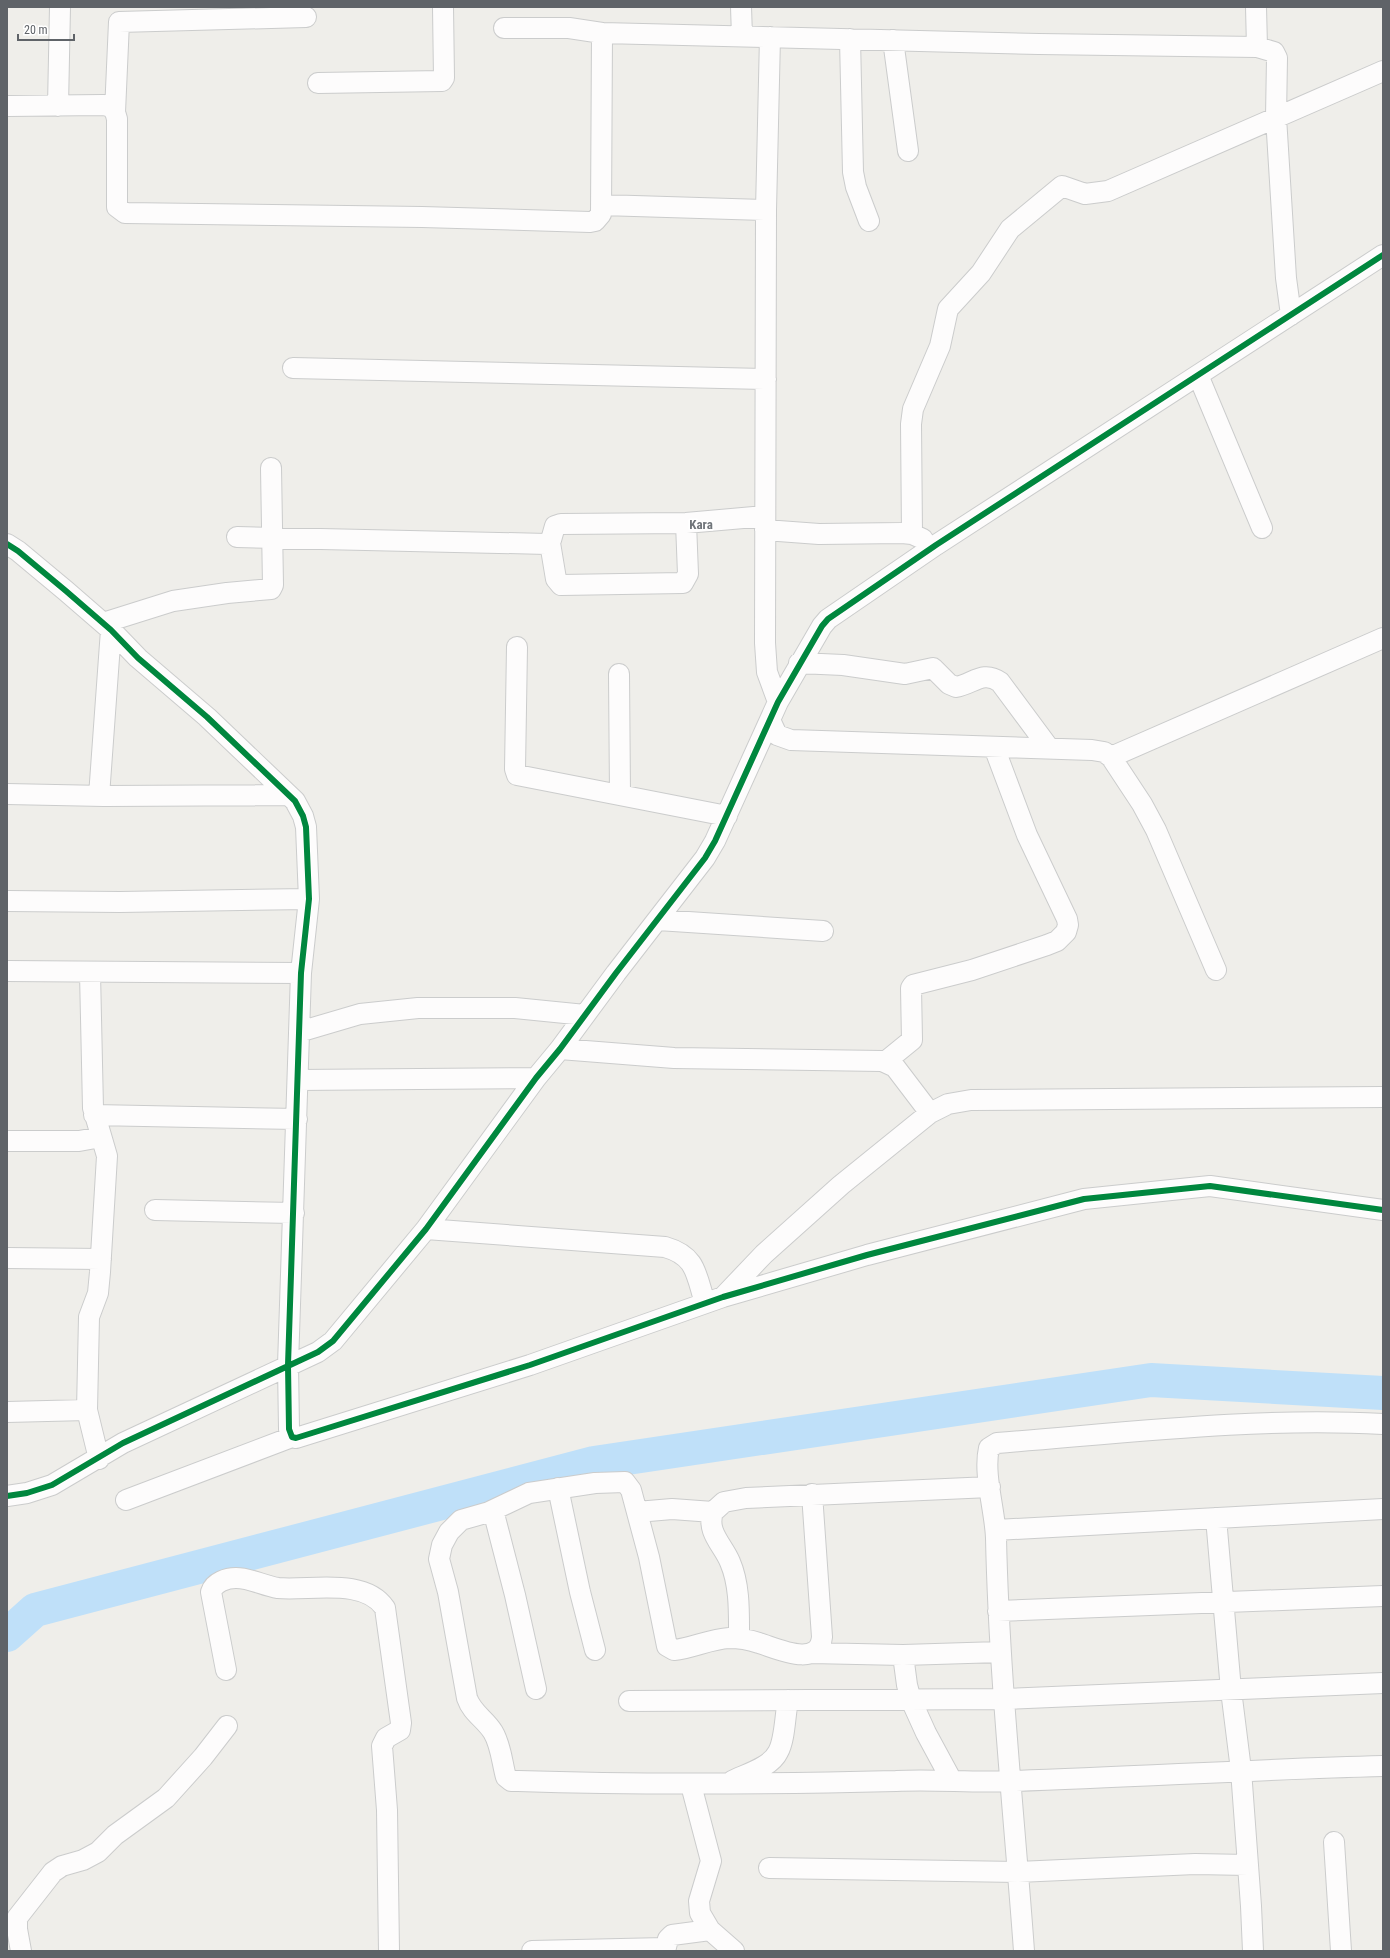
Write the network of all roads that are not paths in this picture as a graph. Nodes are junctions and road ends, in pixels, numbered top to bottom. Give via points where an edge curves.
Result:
1 (60, 7) edge
2 (443, 7) edge
3 (741, 7) edge
4 (1256, 7) edge
5 (306, 18) dead end
6 (504, 28) dead end
7 (602, 33) junction
8 (742, 36) junction
9 (770, 37) junction
10 (850, 39) junction
11 (893, 40) junction
12 (1257, 47) junction
13 (1383, 71) edge
14 (318, 83) dead end
15 (7, 106) edge
16 (58, 106) junction
17 (115, 112) junction
18 (1276, 117) junction
19 (908, 151) dead end
20 (602, 205) junction
21 (766, 210) junction
22 (869, 221) dead end
23 (1383, 255) edge
24 (1291, 315) junction
25 (293, 368) dead end
26 (1198, 375) junction
27 (766, 379) junction
28 (271, 468) dead end
29 (686, 523) junction
30 (765, 523) junction
31 (1262, 528) dead end
32 (912, 534) junction
33 (237, 537) dead end
34 (271, 537) junction
35 (550, 542) junction
36 (7, 544) edge
37 (936, 545) junction
38 (107, 627) junction
39 (1383, 638) edge
40 (516, 647) dead end
41 (799, 663) junction
42 (619, 674) dead end
43 (774, 711) junction
44 (994, 747) junction
45 (1049, 748) junction
46 (1111, 757) junction
47 (7, 794) edge
48 (287, 794) junction
49 (620, 794) junction
50 (99, 796) junction
51 (726, 816) junction
52 (308, 899) junction
53 (7, 901) edge
54 (658, 920) junction
55 (823, 931) dead end
56 (1216, 970) dead end
57 (7, 971) edge
58 (90, 973) junction
59 (301, 973) junction
60 (585, 1015) junction
61 (299, 1032) junction
62 (560, 1049) junction
63 (885, 1062) junction
64 (536, 1078) junction
65 (298, 1080) junction
66 (1383, 1097) edge
67 (930, 1113) junction
68 (94, 1115) junction
69 (296, 1119) junction
70 (101, 1137) junction
71 (7, 1141) edge
72 (155, 1210) dead end
73 (1383, 1210) edge
74 (294, 1213) junction
75 (426, 1229) junction
76 (7, 1258) edge
77 (101, 1259) junction
78 (714, 1300) junction
79 (288, 1364) junction
80 (87, 1410) junction
81 (7, 1412) edge
82 (1383, 1424) edge
83 (292, 1437) junction
84 (99, 1459) junction
85 (990, 1487) junction
86 (558, 1488) junction
87 (812, 1494) junction
88 (7, 1496) edge
89 (126, 1500) dead end
90 (1383, 1509) edge
91 (494, 1510) junction
92 (637, 1512) junction
93 (713, 1512) junction
94 (1216, 1518) junction
95 (996, 1530) junction
96 (1383, 1596) edge
97 (1222, 1603) junction
98 (998, 1610) junction
99 (739, 1638) junction
100 (595, 1650) dead end
101 (1000, 1652) junction
102 (811, 1653) junction
103 (903, 1655) junction
104 (226, 1670) dead end
105 (1383, 1683) edge
106 (536, 1689) dead end
107 (1230, 1690) junction
108 (1004, 1699) junction
109 (788, 1700) junction
110 (911, 1700) junction
111 (629, 1701) dead end
112 (227, 1726) dead end
113 (1383, 1766) edge
114 (1241, 1770) junction
115 (952, 1781) junction
116 (1011, 1781) junction
117 (726, 1784) junction
118 (691, 1785) junction
119 (1334, 1842) dead end
120 (1248, 1865) junction
121 (769, 1868) dead end
122 (1018, 1872) junction
123 (710, 1930) junction
124 (665, 1949) edge
125 (21, 1951) edge
126 (389, 1951) edge
127 (532, 1951) edge
128 (734, 1951) edge
129 (1024, 1951) edge
130 (1253, 1951) edge
131 (1341, 1951) edge

1 - 16 street
2 - 14 street via 442,81
3 - 8 street
4 - 12 street
5 - 17 street via 118,22
6 - 7 street via 569,28
7 - 8 street
7 - 20 street
8 - 9 street
9 - 10 street
9 - 21 street
10 - 11 street
10 - 22 street via 854,172 856,187
11 - 12 street
11 - 19 street
12 - 18 street via 1274,52 1277,58
13 - 18 street
15 - 16 street
16 - 17 street via 108,105
17 - 20 street via 117,200 118,207 124,213 590,222 600,218
18 - 24 street via 1286,278
18 - 32 street via 1108,191 1085,194 1061,186 1010,229 984,269 948,309 939,350 913,409
20 - 21 street
21 - 27 street
23 - 24 street
24 - 26 street
25 - 27 street
26 - 31 street
26 - 37 street
27 - 30 street
28 - 34 street
29 - 30 street
29 - 35 street via 558,524 554,527
29 - 35 street via 688,574 683,583 562,585 556,579
30 - 32 street via 819,534
30 - 43 street via 766,666
32 - 37 street
33 - 34 street
34 - 35 street
34 - 38 street via 273,585 269,590 174,601
36 - 38 street
37 - 41 street via 828,619 817,632
38 - 48 street via 138,658 207,717
38 - 50 street
39 - 46 street
40 - 49 street via 516,774
41 - 43 street
41 - 45 street via 905,674 930,667 956,687 980,677 995,678
42 - 49 street
43 - 44 street via 777,735 791,740
43 - 51 street
44 - 45 street
44 - 63 street via 1027,835 1067,919 1067,929 1062,937 1047,945 972,970 913,985 912,1040
45 - 46 street via 1098,750
46 - 56 street via 1151,819
47 - 50 street
48 - 50 street
48 - 52 street via 300,808 306,827
49 - 51 street
51 - 54 street via 709,853
52 - 53 street
52 - 59 street
54 - 55 street
54 - 60 street
57 - 58 street
58 - 59 street
58 - 68 street
59 - 61 street
60 - 61 street via 515,1008 418,1008 360,1014
60 - 62 street
61 - 65 street
62 - 63 street via 686,1058
62 - 64 street
63 - 67 street via 895,1067
64 - 65 street
64 - 75 street
65 - 69 street
66 - 67 street via 971,1100 948,1104
67 - 78 street via 841,1185
68 - 69 street
68 - 70 street
69 - 74 street
70 - 71 street via 79,1141
70 - 77 street via 107,1162
72 - 74 street
73 - 78 street via 1210,1186 1084,1199 867,1255
74 - 79 street
75 - 78 street via 665,1247 686,1256
75 - 79 street via 332,1341 318,1352
76 - 77 street
77 - 80 street via 98,1293 89,1317
78 - 83 street via 530,1365 296,1438
79 - 83 street
79 - 84 street via 123,1443
80 - 81 street
80 - 84 street
82 - 85 street via 1317,1422 1233,1425 993,1444 988,1453
83 - 89 street
84 - 88 street via 52,1485
85 - 87 street
85 - 95 street
86 - 91 street via 529,1493
86 - 92 street via 625,1482 630,1486
86 - 100 street
87 - 93 street via 746,1498 724,1502
87 - 102 street via 822,1637 820,1646
90 - 94 street
91 - 106 street
91 - 118 street via 461,1520 455,1525 442,1545 439,1560 448,1592 467,1698 473,1712 496,1737 506,1777 518,1782
92 - 93 street via 672,1509
92 - 99 street via 667,1646 679,1650 716,1639
93 - 99 street via 713,1533 731,1562 734,1576 738,1596
94 - 95 street
94 - 97 street
95 - 98 street
96 - 97 street
97 - 98 street
97 - 107 street
98 - 101 street
99 - 102 street via 785,1653
101 - 103 street
101 - 108 street
102 - 103 street
103 - 110 street
104 - 126 street via 211,1592 213,1587 222,1581 237,1578 278,1588 356,1590 375,1598 385,1608 401,1723 400,1730 386,1738 382,1746 387,1810
105 - 107 street
107 - 108 street
107 - 114 street
108 - 110 street
108 - 116 street
109 - 110 street
109 - 111 street
109 - 117 street via 781,1744 776,1756
110 - 115 street
112 - 125 street via 166,1798 115,1835 94,1854 62,1866 54,1872 17,1918
113 - 114 street
114 - 116 street
114 - 120 street
115 - 116 street
115 - 117 street
116 - 122 street
117 - 118 street
118 - 123 street via 711,1861 698,1901 700,1913
119 - 131 street
120 - 122 street via 1195,1864
120 - 130 street
121 - 122 street
122 - 129 street
123 - 124 street via 676,1934 668,1939
123 - 128 street
124 - 127 street

